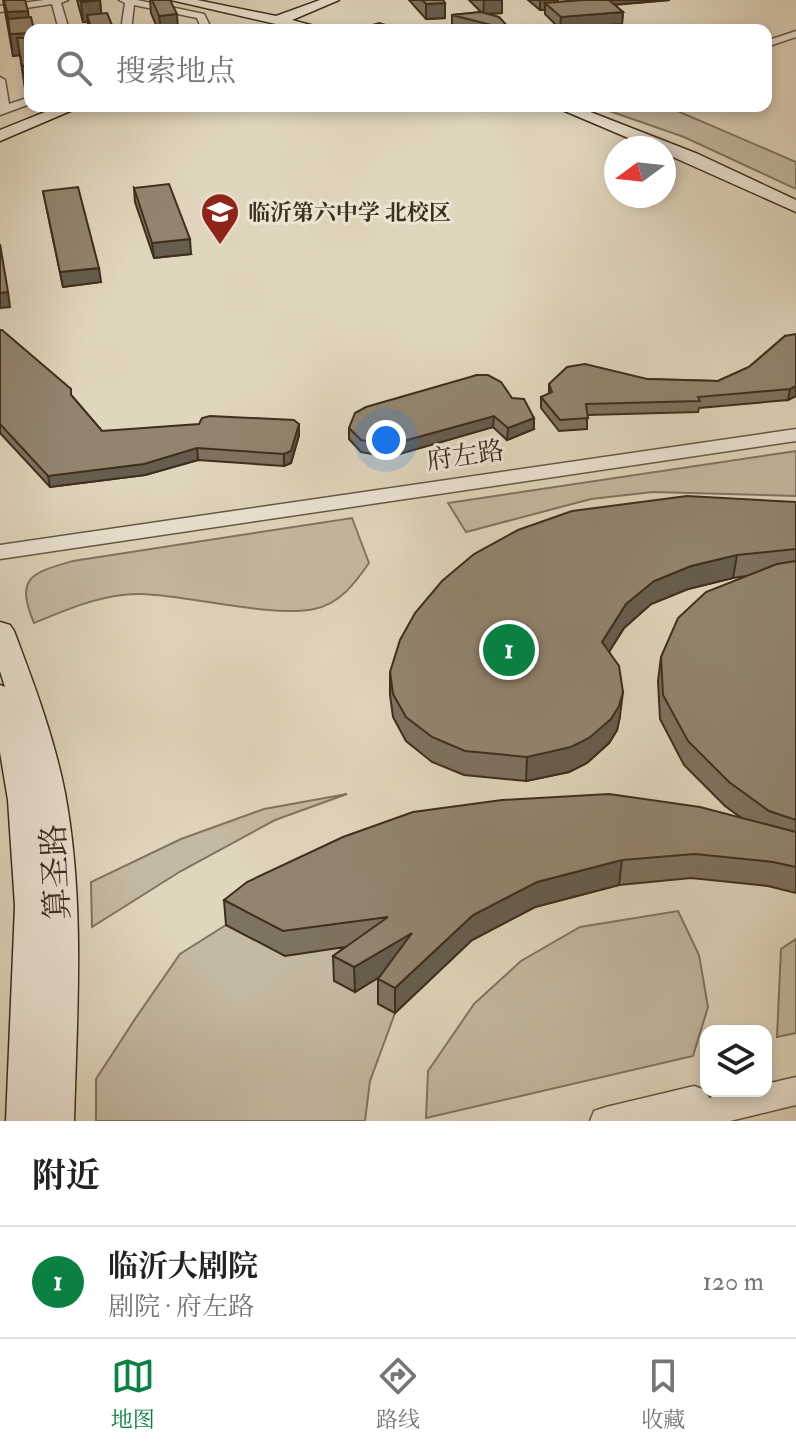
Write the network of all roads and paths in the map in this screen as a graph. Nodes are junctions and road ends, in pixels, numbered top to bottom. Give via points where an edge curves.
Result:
1 (178, 0) edge
2 (198, 0) edge
3 (321, 0) edge
4 (332, 0) edge
5 (127, 1) edge
6 (60, 2) edge
7 (0, 9) edge
8 (277, 20) junction
9 (63, 24) edge
10 (126, 24) edge
11 (204, 24) edge
12 (264, 24) edge
13 (270, 24) edge
14 (288, 24) edge
15 (295, 24) edge
16 (796, 34) edge
17 (772, 42) edge
18 (0, 80) edge
19 (24, 102) edge
20 (2, 111) edge
21 (48, 112) edge
22 (58, 112) edge
23 (561, 112) edge
24 (576, 112) edge
25 (0, 134) edge
26 (620, 136) edge
27 (676, 160) edge
28 (796, 207) edge
29 (796, 215) edge
30 (796, 438) edge
31 (0, 555) edge
32 (0, 631) edge
33 (0, 695) edge
34 (796, 1075) edge
35 (772, 1081) edge
36 (796, 1091) edge
37 (705, 1097) edge
38 (25, 1121) edge
39 (55, 1121) edge
40 (606, 1121) edge
41 (671, 1121) edge

1 - 8 main road
2 - 8 main road
3 - 8 main road
4 - 8 main road
5 - 10 street
5 - 11 street via 201,16
6 - 7 street
6 - 9 street
8 - 12 main road
8 - 13 main road
8 - 14 main road
8 - 15 main road
16 - 17 street
18 - 20 street
19 - 20 street
21 - 25 main road
22 - 25 main road
23 - 26 main road
24 - 28 main road
27 - 29 main road
30 - 31 street, 府左路
32 - 39 main road, 算圣路 via 31,718 53,816 58,901
33 - 38 main road, 算圣路 via 29,821 33,904
34 - 35 street
36 - 41 street
37 - 40 street

